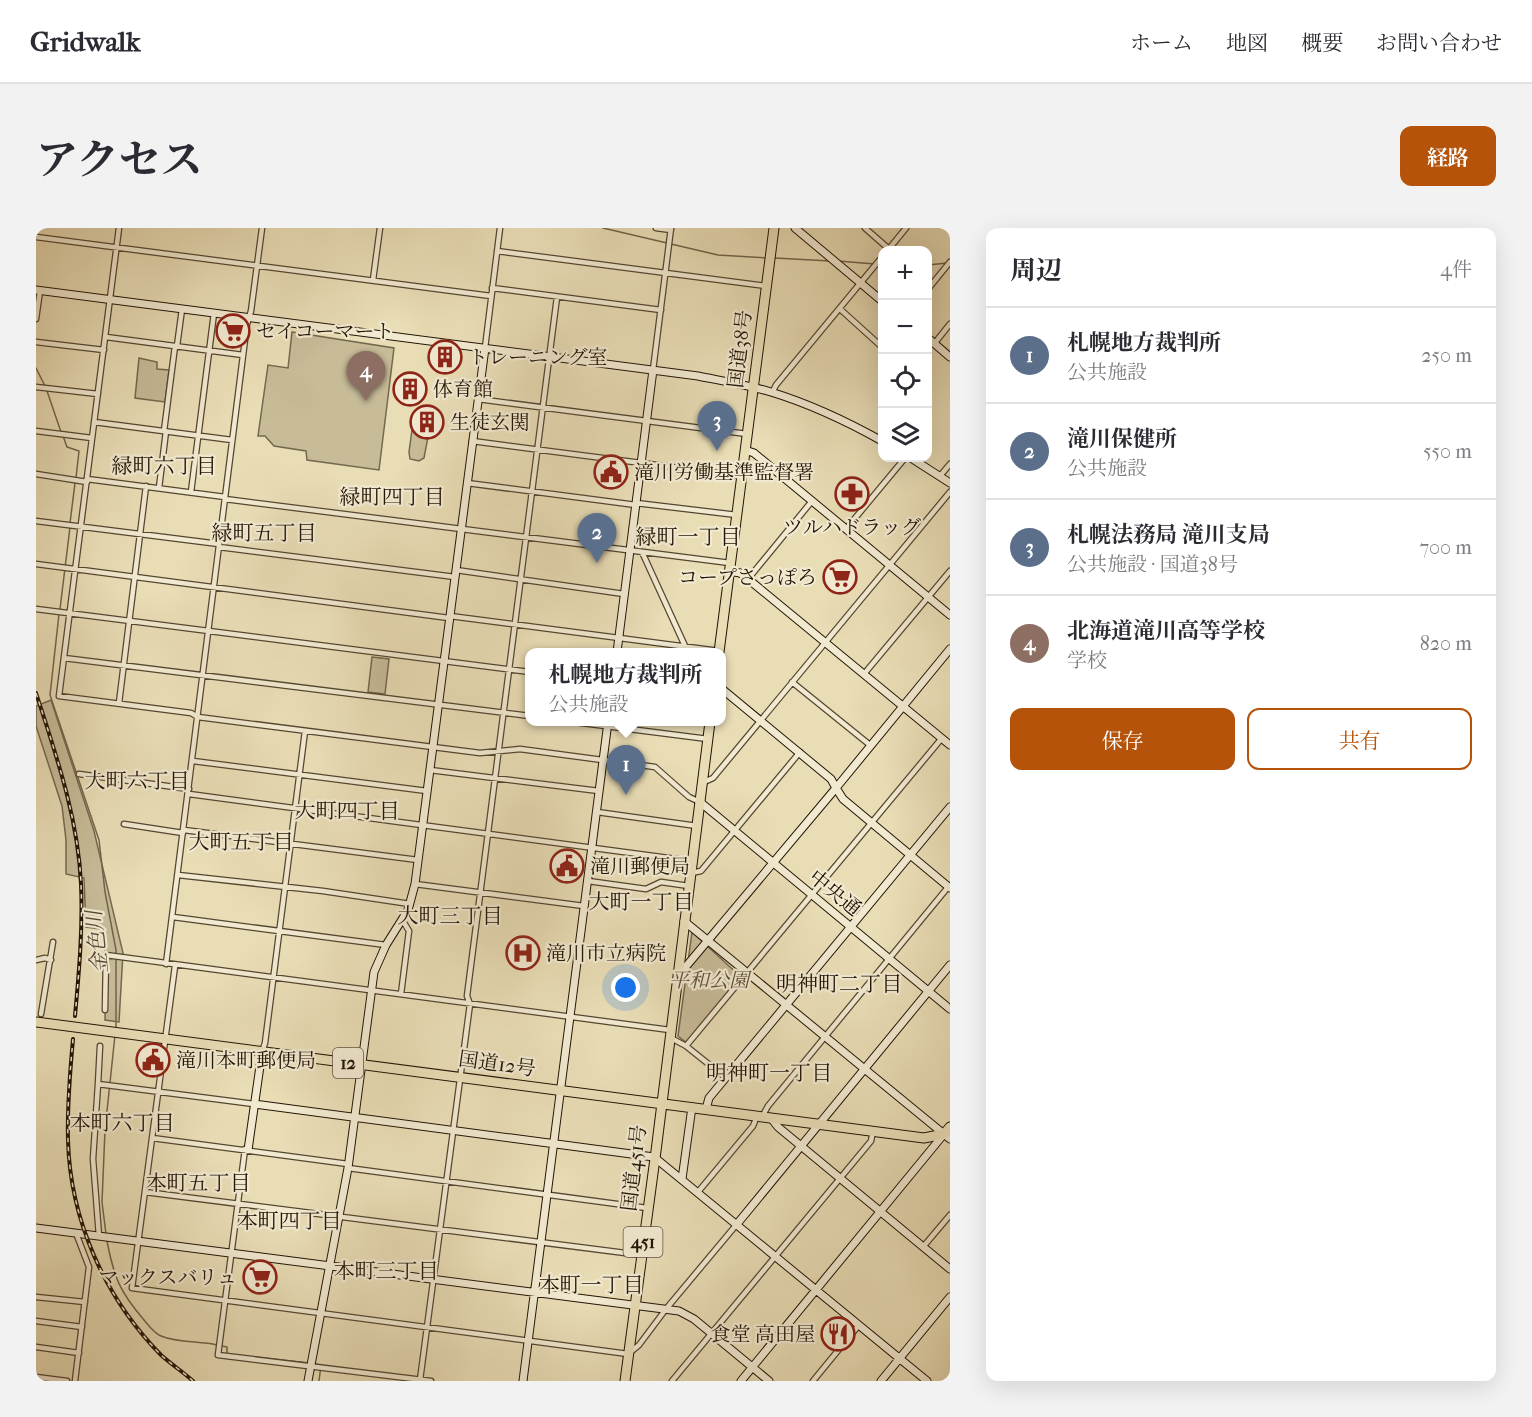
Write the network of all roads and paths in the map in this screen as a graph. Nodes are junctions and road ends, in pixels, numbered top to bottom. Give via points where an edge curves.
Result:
1 (119, 228) edge
2 (262, 228) edge
3 (380, 228) edge
4 (500, 228) edge
5 (656, 228) edge
6 (774, 228) edge
7 (795, 228) edge
8 (866, 228) edge
9 (906, 228) edge
10 (671, 229) edge
11 (36, 237) edge
12 (885, 246) edge
13 (892, 246) edge
14 (117, 248) junction
15 (497, 251) junction
16 (878, 262) edge
17 (950, 262) edge
18 (257, 265) junction
19 (666, 273) junction
20 (373, 280) junction
21 (861, 283) junction
22 (932, 283) edge
23 (766, 286) junction
24 (492, 288) junction
25 (38, 290) edge
26 (491, 296) junction
27 (557, 297) junction
28 (111, 299) junction
29 (881, 300) edge
30 (182, 309) junction
31 (840, 309) junction
32 (661, 310) junction
33 (214, 313) junction
34 (249, 317) junction
35 (36, 319) edge
36 (950, 324) edge
37 (106, 337) junction
38 (36, 342) edge
39 (878, 342) edge
40 (934, 344) joint
41 (176, 346) junction
42 (484, 348) junction
43 (104, 350) junction
44 (209, 350) junction
45 (243, 355) junction
46 (550, 357) junction
47 (950, 357) edge
48 (653, 370) junction
49 (36, 387) edge
50 (754, 387) junction
51 (772, 393) junction
52 (98, 394) junction
53 (478, 399) junction
54 (544, 407) junction
55 (94, 422) junction
56 (647, 422) junction
57 (36, 431) edge
58 (165, 431) junction
59 (747, 434) junction
60 (198, 435) junction
61 (92, 438) junction
62 (878, 439) edge
63 (232, 440) junction
64 (472, 441) junction
65 (539, 449) junction
66 (746, 450) junction
67 (902, 462) edge
68 (917, 462) edge
69 (641, 463) junction
70 (950, 464) edge
71 (36, 474) edge
72 (742, 476) junction
73 (940, 476) junction
74 (87, 481) junction
75 (467, 483) junction
76 (950, 483) edge
77 (146, 486) junction
78 (159, 488) junction
79 (191, 492) junction
80 (533, 492) junction
81 (950, 492) edge
82 (225, 498) junction
83 (812, 501) junction
84 (636, 504) junction
85 (737, 515) junction
86 (36, 521) edge
87 (81, 526) junction
88 (461, 528) junction
89 (846, 529) junction
90 (141, 533) junction
91 (527, 537) junction
92 (219, 545) junction
93 (630, 550) junction
94 (642, 552) junction
95 (36, 564) edge
96 (889, 564) junction
97 (730, 567) junction
98 (75, 570) junction
99 (950, 571) edge
100 (455, 574) junction
101 (135, 578) junction
102 (748, 579) junction
103 (522, 581) junction
104 (213, 587) junction
105 (624, 594) junction
106 (928, 597) junction
107 (36, 609) edge
108 (70, 614) junction
109 (950, 615) edge
110 (449, 617) junction
111 (128, 621) junction
112 (516, 624) junction
113 (208, 632) junction
114 (619, 638) junction
115 (825, 643) junction
116 (685, 646) junction
117 (618, 648) edge
118 (696, 648) edge
119 (720, 648) edge
120 (950, 649) edge
121 (64, 658) junction
122 (444, 662) junction
123 (123, 665) junction
124 (510, 669) junction
125 (525, 671) edge
126 (864, 674) junction
127 (202, 676) junction
128 (792, 682) junction
129 (726, 692) edge
130 (118, 704) junction
131 (438, 706) junction
132 (903, 706) junction
133 (504, 712) junction
134 (525, 715) edge
135 (198, 717) junction
136 (761, 721) junction
137 (608, 726) edge
138 (621, 726) edge
139 (710, 726) edge
140 (305, 731) junction
141 (942, 738) junction
142 (708, 739) junction
143 (870, 745) junction
144 (950, 745) edge
145 (433, 747) junction
146 (499, 752) junction
147 (800, 752) junction
148 (193, 760) junction
149 (603, 760) junction
150 (430, 770) junction
151 (79, 774) dead end
152 (300, 775) junction
153 (495, 778) junction
154 (702, 783) junction
155 (836, 788) junction
156 (427, 791) junction
157 (599, 791) junction
158 (189, 792) junction
159 (700, 802) junction
160 (950, 807) edge
161 (295, 808) junction
162 (597, 812) junction
163 (871, 823) junction
164 (124, 824) dead end
165 (423, 825) junction
166 (697, 826) junction
167 (184, 831) junction
168 (735, 831) junction
169 (489, 835) junction
170 (291, 844) junction
171 (592, 848) junction
172 (910, 855) junction
173 (418, 860) junction
174 (692, 861) junction
175 (773, 863) junction
176 (690, 873) junction
177 (178, 875) junction
178 (588, 881) junction
179 (415, 884) junction
180 (688, 886) junction
181 (949, 886) edge
182 (285, 887) junction
183 (481, 893) junction
184 (813, 895) junction
185 (410, 904) junction
186 (584, 906) junction
187 (173, 917) junction
188 (403, 921) junction
189 (684, 921) junction
190 (851, 927) junction
191 (279, 930) junction
192 (710, 940) junction
193 (53, 942) dead end
194 (386, 945) junction
195 (890, 959) junction
196 (36, 960) edge
197 (51, 960) junction
198 (166, 964) junction
199 (950, 965) edge
200 (175, 966) junction
201 (749, 973) junction
202 (274, 978) junction
203 (677, 978) junction
204 (371, 991) junction
205 (929, 991) junction
206 (401, 994) junction
207 (470, 1004) junction
208 (787, 1005) junction
209 (950, 1009) edge
210 (105, 1010) dead end
211 (570, 1017) junction
212 (38, 1018) edge
213 (670, 1034) junction
214 (826, 1036) junction
215 (165, 1039) junction
216 (100, 1046) dead end
217 (686, 1046) junction
218 (262, 1052) junction
219 (361, 1065) junction
220 (865, 1069) junction
221 (460, 1077) junction
222 (726, 1078) junction
223 (98, 1084) junction
224 (560, 1090) junction
225 (159, 1092) junction
226 (661, 1103) junction
227 (254, 1104) junction
228 (692, 1107) junction
229 (706, 1109) junction
230 (354, 1117) junction
231 (764, 1117) junction
232 (818, 1124) junction
233 (454, 1131) junction
234 (873, 1131) junction
235 (948, 1133) edge
236 (152, 1138) junction
237 (553, 1145) junction
238 (801, 1146) junction
239 (247, 1150) junction
240 (654, 1157) junction
241 (348, 1166) junction
242 (840, 1178) junction
243 (682, 1179) junction
244 (447, 1181) junction
245 (145, 1192) junction
246 (698, 1192) junction
247 (547, 1194) junction
248 (237, 1203) junction
249 (647, 1208) junction
250 (880, 1212) junction
251 (950, 1215) edge
252 (340, 1217) junction
253 (737, 1224) junction
254 (36, 1229) edge
255 (441, 1230) junction
256 (76, 1233) junction
257 (99, 1236) junction
258 (139, 1241) junction
259 (541, 1243) junction
260 (923, 1247) junction
261 (232, 1253) junction
262 (641, 1255) junction
263 (775, 1256) junction
264 (331, 1265) junction
265 (950, 1269) edge
266 (434, 1278) junction
267 (816, 1290) junction
268 (534, 1293) junction
269 (36, 1297) edge
270 (950, 1297) edge
271 (225, 1300) junction
272 (85, 1302) junction
273 (635, 1305) junction
274 (666, 1309) junction
275 (321, 1314) junction
276 (36, 1321) edge
277 (859, 1325) junction
278 (82, 1327) junction
279 (428, 1328) junction
280 (711, 1334) junction
281 (529, 1341) junction
282 (36, 1347) edge
283 (79, 1353) junction
284 (628, 1354) junction
285 (899, 1358) junction
286 (311, 1366) junction
287 (752, 1367) junction
288 (36, 1377) edge
289 (420, 1380) edge
290 (67, 1381) edge
291 (75, 1381) edge
292 (308, 1381) edge
293 (431, 1381) edge
294 (522, 1381) edge
295 (625, 1381) edge
296 (672, 1381) edge
297 (741, 1381) edge
298 (769, 1381) edge
299 (813, 1381) edge
300 (881, 1381) edge
301 (927, 1381) edge

1 - 14 street
2 - 18 street
3 - 20 street
4 - 15 street
5 - 10 street
6 - 23 highway, 国道38号
7 - 21 street
8 - 12 street
9 - 13 street
10 - 19 street
11 - 14 street
14 - 18 street
14 - 28 street
15 - 19 street
15 - 24 street
16 - 21 street
17 - 22 street
18 - 20 street
18 - 34 street
19 - 23 street
19 - 32 street
20 - 26 street
21 - 29 street
21 - 31 street
23 - 50 highway, 国道38号
24 - 26 street
24 - 27 street
25 - 28 street
25 - 35 street
26 - 42 street
27 - 32 street
27 - 46 street
28 - 30 street
28 - 37 street
30 - 33 street
30 - 41 street
31 - 39 street
31 - 51 street
32 - 48 street
33 - 34 street
33 - 44 street
34 - 42 street
34 - 45 street
36 - 40 street
37 - 41 street
37 - 43 street
38 - 43 street
40 - 47 street
41 - 44 street
41 - 58 street
42 - 46 street
42 - 53 street
43 - 52 street
44 - 45 street
44 - 60 street
45 - 63 street
46 - 48 street
46 - 54 street
48 - 50 street
48 - 56 street
49 - 52 street
50 - 51 street
50 - 59 highway, 国道38号
51 - 62 street
52 - 55 street
53 - 54 street
53 - 64 street
54 - 56 street
54 - 65 street
55 - 58 street
55 - 61 street
56 - 59 street
56 - 69 street
57 - 61 street
58 - 60 street
58 - 78 street
59 - 66 highway, 国道38号
60 - 63 street
60 - 79 street
61 - 74 street
63 - 82 street
64 - 65 street
64 - 75 street
65 - 69 street
65 - 80 street
66 - 72 highway, 国道38号
66 - 83 street
67 - 89 street
68 - 73 street
69 - 72 street
69 - 84 street
70 - 73 street
71 - 74 street
72 - 85 highway, 国道38号
73 - 76 street
74 - 77 street
74 - 87 street
75 - 80 street
75 - 88 street
77 - 78 street
77 - 90 street
78 - 79 street
79 - 82 street
80 - 84 street
80 - 91 street
81 - 96 street
82 - 88 street
82 - 92 street
83 - 89 street
83 - 102 street
84 - 85 street
84 - 93 street
85 - 97 highway, 国道38号
86 - 87 street
87 - 90 street
87 - 98 street
88 - 91 street
88 - 100 street
89 - 96 street
90 - 92 street
90 - 101 street
91 - 93 street
91 - 103 street
92 - 100 street
92 - 104 street
93 - 94 street
93 - 105 street
94 - 97 street
94 - 116 street
95 - 98 street
96 - 106 street
96 - 115 street
97 - 102 street
97 - 119 highway, 国道38号
98 - 101 street
98 - 108 street
99 - 106 street
100 - 103 street
100 - 110 street
101 - 104 street
101 - 111 street
102 - 115 street
103 - 105 street
103 - 112 street
104 - 110 street
104 - 113 street
105 - 114 street
106 - 109 street
106 - 126 street
107 - 108 street
108 - 111 street
108 - 121 street
110 - 112 street
110 - 122 street
111 - 113 street
111 - 123 street
112 - 114 street
112 - 124 street
113 - 122 street
113 - 127 street
114 - 116 street
114 - 117 street
115 - 126 street
115 - 128 street
116 - 118 street
120 - 132 street
121 - 123 street
121 - 130 street via 59,696
122 - 124 street
122 - 131 street
123 - 127 street
123 - 130 street
124 - 125 street
124 - 133 street
126 - 132 street
127 - 131 street
127 - 135 street
128 - 136 street
128 - 143 street
129 - 136 street
130 - 135 street via 190,712
131 - 133 street
131 - 145 street
132 - 141 street
132 - 143 street
133 - 134 street
133 - 146 street
135 - 140 street
135 - 148 street
136 - 147 street
136 - 154 street via 713,778
137 - 149 street
138 - 142 street
139 - 142 highway
140 - 145 street
140 - 152 street
141 - 144 street
141 - 163 street
142 - 154 highway
143 - 155 street
145 - 146 street
145 - 150 street
146 - 149 street via 520,749
146 - 153 street
147 - 155 street
147 - 168 street
148 - 152 street
148 - 158 street
149 - 157 street
149 - 159 street via 655,767
150 - 153 street
150 - 156 street
151 - 158 street
152 - 156 street
152 - 161 street
153 - 157 street
153 - 169 street
154 - 159 highway
155 - 163 street
155 - 175 street
156 - 165 street
157 - 162 street
158 - 161 street
158 - 167 street
159 - 166 highway
159 - 168 street, 中央通
160 - 172 street
161 - 165 street
161 - 170 street
162 - 166 street
162 - 171 street
163 - 172 street
163 - 184 street
164 - 167 street
165 - 169 street
165 - 173 street
166 - 174 highway
167 - 170 street
167 - 177 street
168 - 175 street, 中央通
168 - 176 street via 701,872
169 - 171 street
169 - 183 street
170 - 173 street
170 - 182 street
171 - 174 street
171 - 178 street
172 - 181 street
172 - 190 street
173 - 179 street
174 - 176 highway
175 - 184 street, 中央通
175 - 192 street
176 - 180 highway
177 - 182 street
177 - 187 street
178 - 180 street via 646,889 661,882
178 - 186 street
179 - 183 street
179 - 185 street
180 - 189 highway
181 - 195 street
182 - 185 street
182 - 191 street
183 - 186 street
183 - 207 street via 467,996
184 - 190 street, 中央通
184 - 201 street
185 - 188 street
186 - 211 street
187 - 191 street
187 - 198 street
188 - 194 street
188 - 206 street via 409,931
189 - 192 street
189 - 203 highway
190 - 195 street, 中央通
190 - 208 street
191 - 194 street
191 - 202 street
192 - 201 street
192 - 203 street
193 - 197 street
194 - 204 street via 374,972
195 - 205 street, 中央通
195 - 214 street
196 - 197 street
197 - 212 street
198 - 200 street
198 - 210 street via 106,955
199 - 205 street
200 - 202 street
200 - 215 street
201 - 208 street
201 - 217 street
202 - 204 street
202 - 218 street
203 - 213 highway
204 - 206 street
204 - 219 street
205 - 209 street, 中央通
205 - 220 street
206 - 207 street
207 - 211 street
207 - 221 street
208 - 214 street
208 - 222 street
211 - 213 street
211 - 224 street
212 - 215 highway, 国道12号 / 12
213 - 217 street
213 - 226 highway
214 - 220 street
214 - 231 street via 768,1106
215 - 218 highway, 国道12号 / 12
215 - 225 street
216 - 223 street
217 - 222 street
218 - 219 highway, 国道12号 / 12
218 - 227 street
219 - 221 highway, 国道12号 / 12
219 - 230 street
220 - 232 street
220 - 235 street
221 - 224 highway, 国道12号 / 12
221 - 233 street
222 - 229 street via 709,1098
223 - 225 street
223 - 257 street via 93,1159
224 - 226 highway, 国道12号 / 12
224 - 237 street
225 - 227 street
225 - 236 street
226 - 228 highway, 国道12号 / 12
226 - 240 highway, 国道451号 / 451
227 - 230 street
227 - 239 street
228 - 229 highway, 国道12号 / 12
228 - 243 street
229 - 231 highway, 国道12号 / 12
230 - 233 street
230 - 241 street
231 - 232 highway, 国道12号 / 12
231 - 238 street
231 - 246 street
232 - 234 highway, 国道12号 / 12
232 - 238 street
233 - 237 street
233 - 244 street
234 - 235 highway, 国道12号 / 12 via 924,1138
234 - 242 street via 871,1142
235 - 250 street
236 - 239 street
236 - 245 street
237 - 240 street
237 - 247 street
238 - 242 street
238 - 253 street
239 - 241 street
239 - 248 street
240 - 243 street
240 - 249 highway, 国道451号 / 451
241 - 244 street
241 - 252 street
242 - 250 street
242 - 263 street
243 - 246 street
244 - 247 street
244 - 255 street
245 - 248 street
245 - 258 street
246 - 253 street
247 - 249 street
247 - 259 street
248 - 252 street
248 - 261 street
249 - 262 highway, 国道451号 / 451
250 - 260 street
250 - 267 street
251 - 260 street
252 - 255 street
252 - 264 street
253 - 263 street
253 - 274 street
254 - 256 street
255 - 259 street
255 - 266 street
256 - 257 street
256 - 272 street via 90,1267
257 - 258 street
258 - 261 street
258 - 271 street via 132,1288
259 - 262 street
259 - 268 street
260 - 265 street
261 - 264 street
261 - 271 street
262 - 273 highway, 国道451号 / 451
263 - 267 street
263 - 280 street
264 - 266 street
264 - 275 street
266 - 268 street
266 - 279 street
267 - 277 street
267 - 287 street
268 - 273 street
268 - 281 street
269 - 272 street
270 - 285 street
271 - 275 street
271 - 286 street via 218,1355
272 - 278 street
273 - 274 street
273 - 284 highway, 国道451号 / 451
274 - 280 street via 687,1315
274 - 284 street
275 - 279 street
275 - 286 street
276 - 278 street
277 - 285 street
277 - 299 street
278 - 283 street
279 - 281 street
279 - 289 street
280 - 287 street
280 - 296 street
281 - 284 street
281 - 294 street
282 - 283 street
283 - 291 street
284 - 295 highway, 国道451号 / 451
285 - 300 street
285 - 301 street
286 - 289 street
286 - 292 street
287 - 297 street
287 - 298 street
288 - 290 street
289 - 293 street

